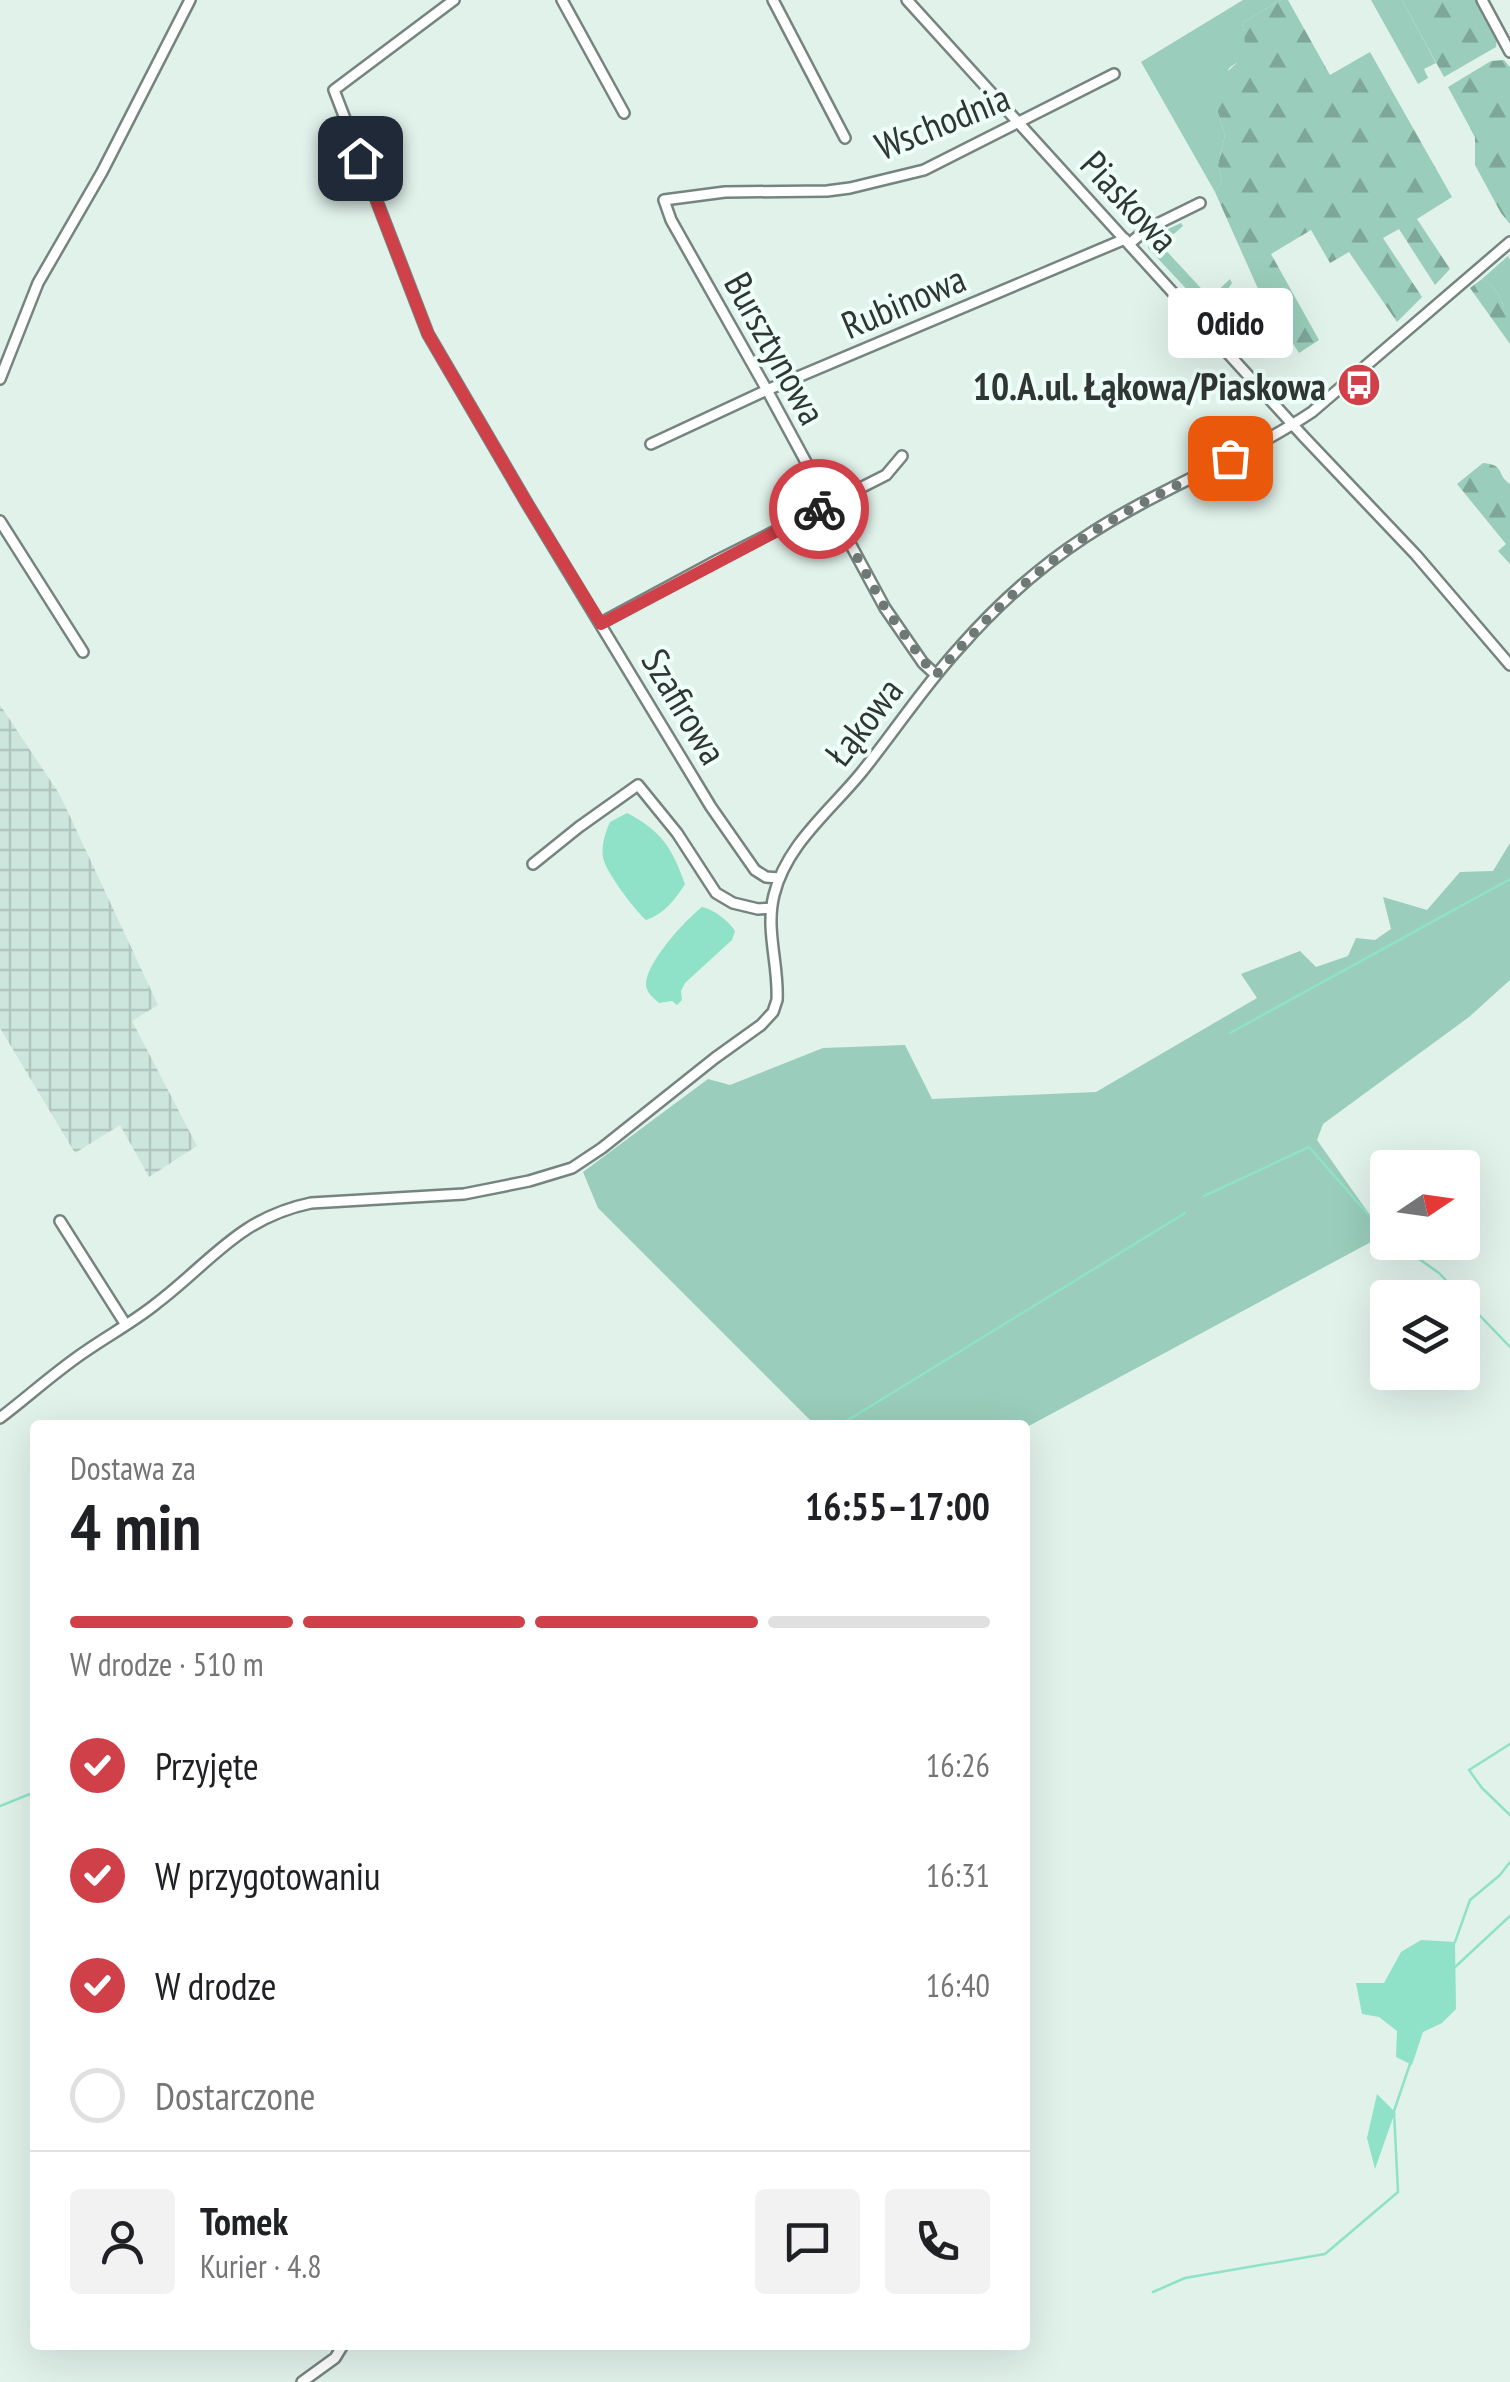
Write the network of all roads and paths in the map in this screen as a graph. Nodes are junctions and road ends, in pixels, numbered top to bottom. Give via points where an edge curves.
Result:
1 (190, 0) edge
2 (454, 0) edge
3 (562, 0) edge
4 (773, 0) edge
5 (907, 0) edge
6 (1482, 0) edge
7 (1510, 52) edge
8 (1114, 74) dead end
9 (624, 113) dead end
10 (1020, 122) junction
11 (845, 138) dead end
12 (664, 200) joint
13 (1200, 203) dead end
14 (1127, 241) junction
15 (1510, 242) edge
16 (0, 379) edge
17 (767, 390) junction
18 (1294, 424) junction
19 (650, 444) dead end
20 (902, 456) dead end
21 (828, 504) junction
22 (0, 521) edge
23 (601, 624) junction
24 (83, 652) dead end
25 (1510, 665) edge
26 (936, 675) junction
27 (533, 864) dead end
28 (779, 878) junction
29 (771, 908) junction
30 (60, 1221) dead end
31 (126, 1325) junction
32 (0, 1418) edge
33 (340, 2350) edge
34 (302, 2382) edge

1 - 16 street via 38,283
2 - 23 street, Szafirowa via 334,90 428,334
3 - 9 street
4 - 11 street
5 - 10 street, Piaskowa
6 - 7 street
8 - 10 street, Wschodnia
10 - 12 street, Wschodnia via 924,170 850,188
10 - 14 street, Piaskowa
12 - 17 street, Bursztynowa
13 - 14 street, Rubinowa
14 - 17 street, Rubinowa
14 - 18 street, Piaskowa
15 - 18 street, Łąkowa
17 - 19 street, Rubinowa
17 - 21 street, Bursztynowa
18 - 25 street, Piaskowa
18 - 26 street, Łąkowa via 1084,538 1014,593
20 - 21 street via 886,475
21 - 23 street
21 - 26 street, Bursztynowa via 885,608
22 - 24 street
23 - 28 street, Szafirowa via 755,870
26 - 28 street, Łąkowa via 790,854
27 - 29 street via 638,785 716,893
28 - 29 street, Łąkowa
29 - 31 street, Łąkowa via 778,990 773,1012 572,1168 464,1194 312,1203 276,1212 233,1238
30 - 31 street
31 - 32 street
33 - 34 street

